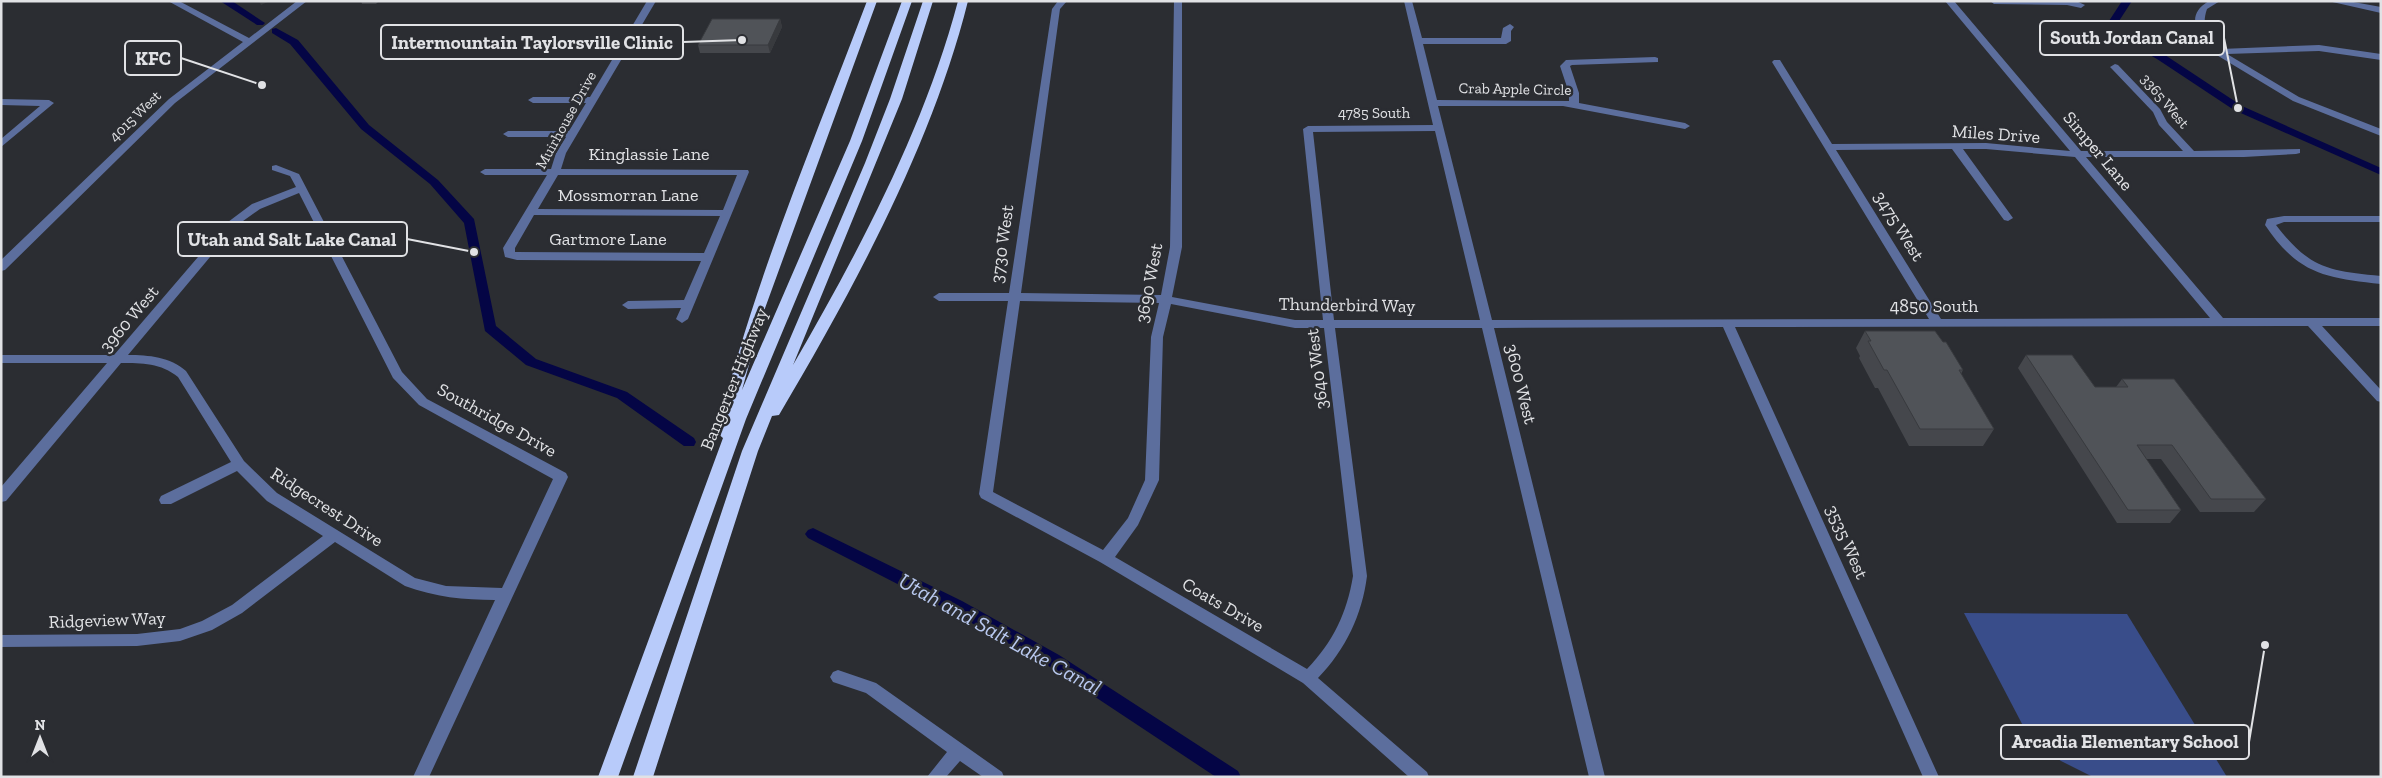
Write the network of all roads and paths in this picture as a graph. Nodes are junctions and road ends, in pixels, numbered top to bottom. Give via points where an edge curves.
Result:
1 (172, 1) edge
2 (303, 1) edge
3 (652, 1) edge
4 (907, 1) edge
5 (928, 1) edge
6 (1063, 1) edge
7 (1178, 1) edge
8 (1408, 1) edge
9 (1949, 1) edge
10 (1994, 1) edge
11 (2216, 1) edge
12 (2332, 1) edge
13 (963, 3) edge
14 (869, 5) edge
15 (2082, 5) dead end
16 (2381, 10) edge
17 (1510, 27) dead end
18 (1418, 41) junction
19 (250, 42) junction
20 (2218, 52) junction
21 (2381, 57) edge
22 (1655, 60) dead end
23 (1777, 62) dead end
24 (2115, 67) dead end
25 (533, 100) dead end
26 (594, 100) junction
27 (1, 102) edge
28 (1433, 103) junction
29 (1574, 104) junction
30 (1685, 126) dead end
31 (1439, 128) junction
32 (1308, 129) joint
33 (508, 134) dead end
34 (573, 134) junction
35 (2381, 134) edge
36 (1, 144) edge
37 (1830, 146) junction
38 (1956, 146) junction
39 (2296, 151) dead end
40 (2080, 154) junction
41 (2191, 154) junction
42 (276, 168) dead end
43 (555, 171) junction
44 (485, 172) dead end
45 (302, 188) junction
46 (530, 212) junction
47 (727, 212) junction
48 (2008, 218) dead end
49 (2381, 219) edge
50 (509, 254) joint
51 (708, 257) junction
52 (1, 267) edge
53 (2381, 280) edge
54 (1014, 296) junction
55 (938, 297) dead end
56 (1165, 299) junction
57 (688, 304) junction
58 (628, 305) dead end
59 (682, 319) dead end
60 (2311, 322) junction
61 (2381, 322) edge
62 (2220, 323) junction
63 (1329, 324) junction
64 (1487, 324) junction
65 (1728, 324) junction
66 (1938, 324) junction
67 (1, 359) edge
68 (118, 360) junction
69 (2381, 398) edge
70 (750, 451) junction
71 (239, 464) junction
72 (711, 490) junction
73 (986, 494) joint
74 (1, 497) edge
75 (166, 500) dead end
76 (332, 536) junction
77 (1105, 558) junction
78 (506, 594) junction
79 (1, 641) edge
80 (838, 677) dead end
81 (1308, 678) junction
82 (959, 750) junction
83 (421, 777) edge
84 (608, 777) edge
85 (643, 777) edge
86 (935, 777) edge
87 (996, 777) edge
88 (1421, 777) edge
89 (1597, 777) edge
90 (1931, 777) edge

1 - 19 street
2 - 19 street, 4015 West
3 - 26 street, Muirhouse Drive
4 - 72 highway, Bangerter Highway via 864,123 758,369
5 - 70 highway via 899,91 871,163
6 - 54 street, 3730 West via 1056,9
7 - 56 street, 3690 West via 1176,247
8 - 18 street, 3600 West
9 - 40 street, Simper Lane
10 - 15 street
11 - 20 street via 2203,8 2199,27 2204,38
12 - 16 street
13 - 70 highway via 931,102 902,168 837,300
14 - 72 highway via 757,311
17 - 18 street via 1506,30 1506,41
18 - 28 street, 3600 West
19 - 52 street, 4015 West via 172,101
20 - 21 street via 2319,48
20 - 35 street via 2296,99
22 - 29 street via 1569,62 1565,66 1574,93
23 - 37 street, 3475 West
24 - 41 street, 3365 West via 2158,111 2162,123
25 - 26 street
26 - 34 street, Muirhouse Drive
27 - 36 street via 49,103
28 - 29 street, Crab Apple Circle
28 - 31 street, 3600 West
29 - 30 street, Crab Apple Circle
31 - 32 street, 4785 South
31 - 64 street, 3600 West
32 - 63 street, 3640 West
33 - 34 street
34 - 43 street, Muirhouse Drive
37 - 38 street, Miles Drive
37 - 66 street, 3475 West
38 - 40 street, Miles Drive
38 - 48 street
39 - 41 street, Miles Drive
40 - 41 street, Miles Drive
40 - 62 street, Simper Lane
42 - 45 street, Southridge Drive via 294,174
43 - 44 street, Kinglassie Lane
43 - 46 street, Muirhouse Drive
43 - 47 street, Kinglassie Lane via 744,172
45 - 68 street, 3960 West via 261,203 240,217
45 - 78 street, Southridge Drive via 397,374 423,402 561,477
46 - 47 street, Mossmorran Lane
46 - 50 street, Muirhouse Drive via 509,248
47 - 51 street
49 - 53 street via 2284,219 2271,221 2270,225 2304,262 2317,270 2336,276
50 - 51 street, Gartmore Lane
51 - 57 street
54 - 55 street, Thunderbird Way
54 - 56 street, Thunderbird Way
54 - 73 street, 3730 West
56 - 63 street, Thunderbird Way via 1264,320
56 - 77 street, 3690 West via 1156,350 1152,480 1134,523
57 - 58 street
57 - 59 street
60 - 61 street, 4850 South
60 - 62 street, 4850 South
60 - 69 street
62 - 66 street, 4850 South
63 - 64 street, Thunderbird Way
63 - 81 street, 3640 West via 1360,576 1358,596 1341,638 1327,660
64 - 65 street, 4850 South
64 - 89 street, 3600 West
65 - 66 street, 4850 South
65 - 90 street, 3535 West
67 - 68 street, Ridgecrest Drive
68 - 71 street, Ridgecrest Drive via 162,362 174,367 182,374
68 - 74 street, 3960 West
70 - 85 highway
71 - 75 street
71 - 76 street, Ridgecrest Drive via 272,496
72 - 84 highway, Bangerter Highway
73 - 77 street, Coats Drive
76 - 78 street, Ridgecrest Drive via 427,589
76 - 79 street, Ridgeview Way via 237,608 208,626 180,635 137,640
77 - 81 street, Coats Drive
78 - 83 street, Southridge Drive
80 - 82 street via 871,688
81 - 88 street, Coats Drive
82 - 86 street
82 - 87 street

